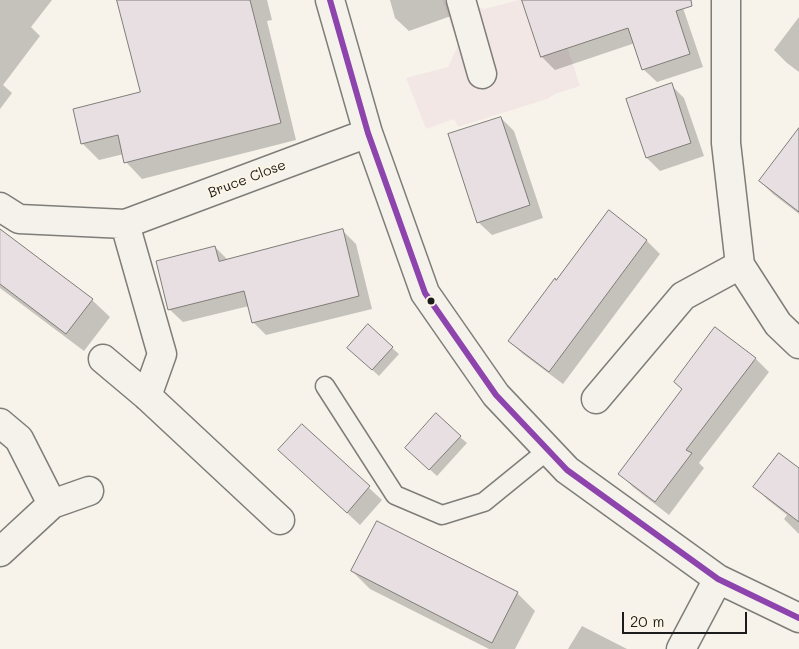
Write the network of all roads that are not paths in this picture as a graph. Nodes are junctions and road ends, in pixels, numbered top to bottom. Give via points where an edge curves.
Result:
1 (330, 0) edge
2 (461, 0) edge
3 (726, 0) edge
4 (482, 74) dead end
5 (368, 133) junction
6 (0, 207) edge
7 (126, 224) junction
8 (740, 265) junction
9 (799, 344) edge
10 (103, 359) dead end
11 (325, 386) dead end
12 (147, 396) junction
13 (596, 399) dead end
14 (0, 423) edge
15 (548, 450) junction
16 (89, 491) dead end
17 (52, 504) junction
18 (280, 520) dead end
19 (0, 552) edge
20 (718, 579) junction
21 (799, 618) edge
22 (681, 649) edge

1 - 5 street
2 - 4 street
3 - 8 street via 726,143
5 - 7 street, Bruce Close
5 - 15 street via 425,293 496,395
6 - 7 street, Bruce Close via 19,219
7 - 12 street via 162,354
8 - 9 street via 778,324
8 - 13 street via 683,296
10 - 12 street
11 - 15 lane via 395,495 442,515 484,502
12 - 18 street
14 - 17 street via 19,439
15 - 20 street via 567,470
16 - 17 street
17 - 19 street
20 - 21 street
20 - 22 street

